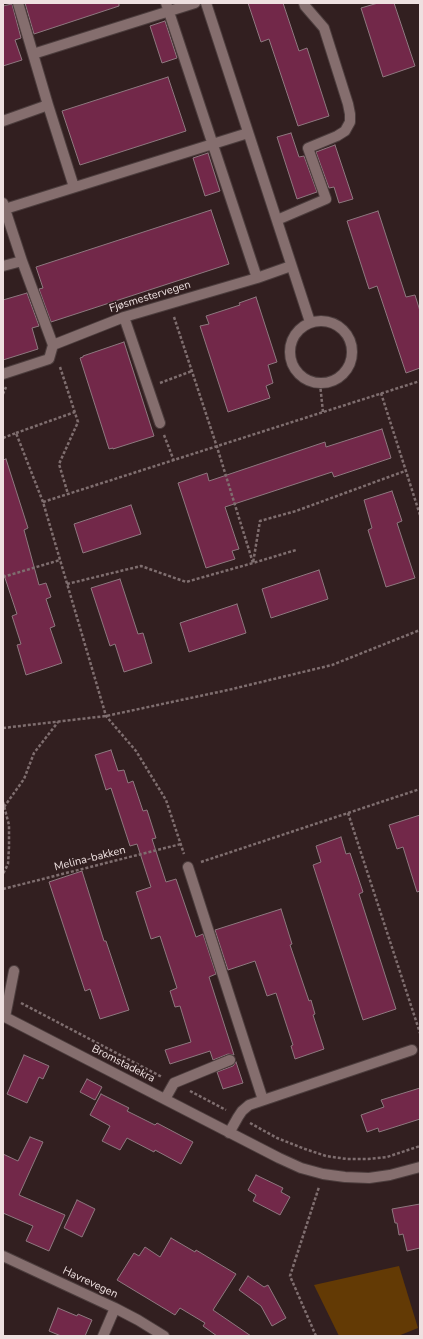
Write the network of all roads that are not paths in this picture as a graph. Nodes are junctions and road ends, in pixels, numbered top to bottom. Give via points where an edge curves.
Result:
1 (18, 3) edge
2 (195, 3) edge
3 (206, 3) edge
4 (304, 3) edge
5 (167, 7) edge
6 (33, 54) junction
7 (48, 105) junction
8 (3, 121) edge
9 (248, 133) junction
10 (213, 144) junction
11 (74, 187) junction
12 (4, 206) edge
13 (277, 220) junction
14 (22, 261) junction
15 (3, 266) edge
16 (292, 266) junction
17 (257, 278) junction
18 (124, 317) junction
19 (310, 322) junction
20 (53, 345) junction
21 (3, 374) edge
22 (160, 423) road end
23 (188, 867) road end
24 (14, 971) dead end
25 (4, 1017) edge
26 (412, 1050) dead end
27 (230, 1060) dead end
28 (165, 1099) junction
29 (263, 1100) junction
30 (229, 1133) junction
31 (420, 1167) edge
32 (3, 1256) edge
33 (115, 1308) junction
34 (103, 1336) edge
35 (164, 1336) edge

1 - 6 street
2 - 5 street
3 - 9 street
4 - 13 street via 324,28 348,104 350,122 345,131 308,148 326,199
5 - 6 street
5 - 10 street
6 - 7 street
7 - 8 street
7 - 11 street
9 - 10 street
9 - 13 street
10 - 11 street
10 - 17 street
11 - 12 street
12 - 14 street
13 - 16 street
14 - 15 street
14 - 20 street
16 - 17 street, Fjøsmestervegen
16 - 19 street
17 - 18 street, Fjøsmestervegen
18 - 20 street, Fjøsmestervegen
18 - 22 street
19 - 19 street via 330,321 339,325 351,341 351,362 340,378 320,384 311,382 302,377 291,362 291,343 295,334
20 - 21 street via 49,359
23 - 29 street
24 - 25 street, Bromstadekra
25 - 28 street, Bromstadekra
26 - 29 street
27 - 28 street via 174,1083
28 - 30 street, Bromstadekra
29 - 30 street via 249,1105 242,1111
30 - 31 street, Bromstadekra via 279,1158 323,1174 369,1178
32 - 33 street, Havrevegen
33 - 34 street
33 - 35 street, Havrevegen

